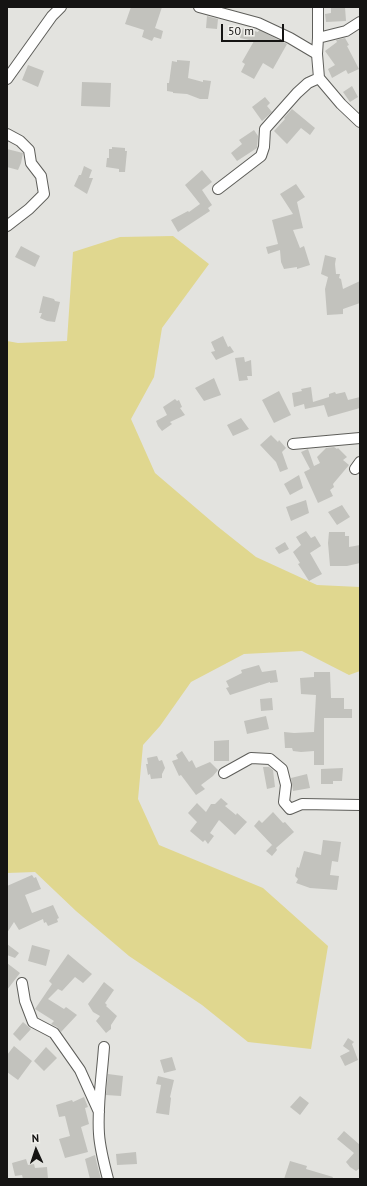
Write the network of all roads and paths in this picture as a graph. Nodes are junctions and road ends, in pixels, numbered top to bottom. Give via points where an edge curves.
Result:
1 (60, 7) edge
2 (199, 7) edge
3 (318, 7) edge
4 (360, 22) edge
5 (318, 38) junction
6 (317, 54) junction
7 (319, 78) junction
8 (7, 79) edge
9 (360, 122) edge
10 (7, 134) edge
11 (218, 188) dead end
12 (7, 226) edge
13 (360, 438) edge
14 (293, 444) dead end
15 (224, 773) dead end
16 (360, 805) edge
17 (22, 983) dead end
18 (104, 1047) dead end
19 (99, 1112) junction
20 (108, 1179) edge

1 - 8 street
2 - 6 street via 258,23
3 - 5 street
4 - 5 street via 346,31
5 - 6 street
6 - 7 street
7 - 9 street
7 - 11 street via 308,83 297,93 265,129 261,156
10 - 12 street via 29,150 30,163 41,176 44,194
13 - 14 street
15 - 16 street via 251,758 270,759 282,769 286,785 284,802 290,808 302,804
17 - 19 street via 33,1022 54,1033 80,1070
18 - 19 street
19 - 20 street via 100,1142

